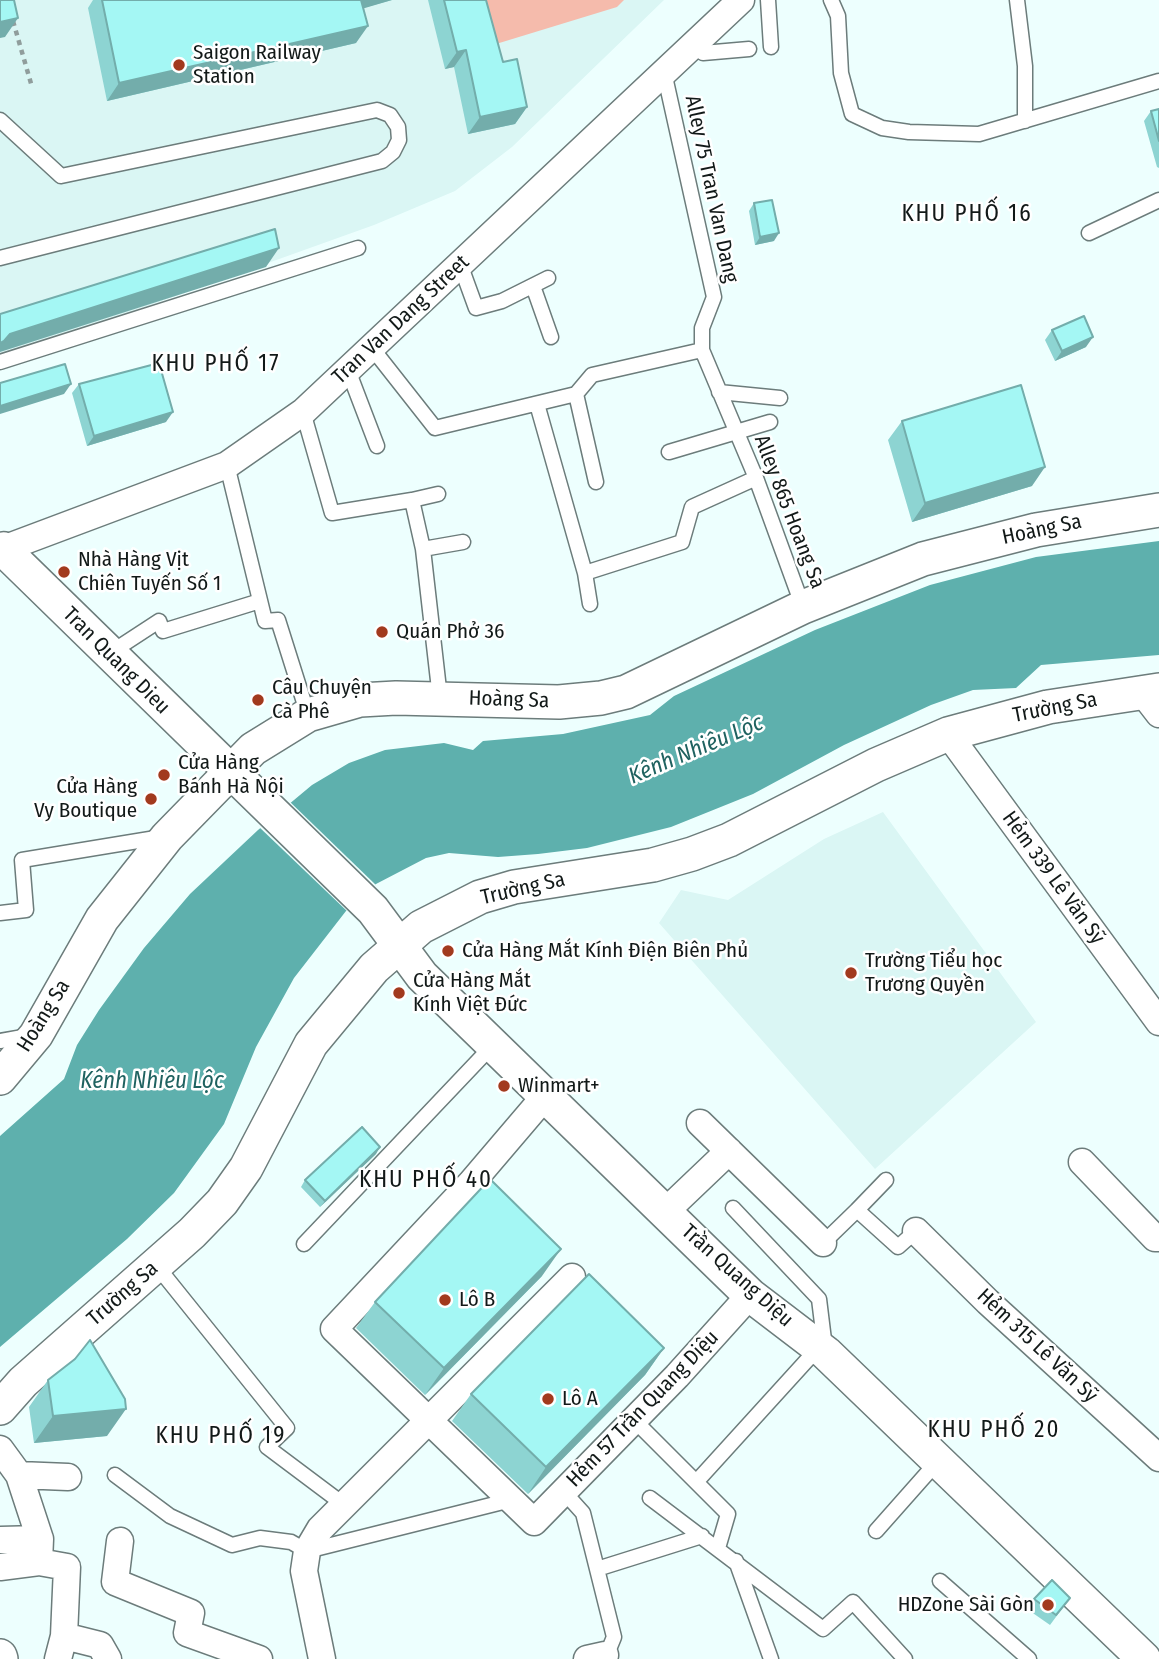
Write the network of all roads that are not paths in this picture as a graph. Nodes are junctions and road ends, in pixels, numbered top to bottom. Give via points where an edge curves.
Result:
1 (741, 0) edge
2 (768, 0) edge
3 (831, 0) edge
4 (1017, 0) edge
5 (692, 45) junction
6 (771, 47) dead end
7 (749, 49) dead end
8 (664, 72) junction
9 (1159, 81) edge
10 (0, 120) edge
11 (1025, 121) junction
12 (1159, 200) edge
13 (1089, 233) dead end
14 (358, 248) dead end
15 (0, 258) edge
16 (460, 264) junction
17 (548, 278) dead end
18 (533, 286) junction
19 (551, 337) dead end
20 (372, 348) junction
21 (702, 350) junction
22 (0, 362) edge
23 (348, 370) junction
24 (719, 392) junction
25 (576, 394) junction
26 (780, 398) dead end
27 (537, 404) junction
28 (303, 412) junction
29 (770, 422) dead end
30 (737, 432) junction
31 (376, 446) dead end
32 (670, 452) dead end
33 (227, 465) junction
34 (756, 478) junction
35 (596, 482) dead end
36 (438, 494) dead end
37 (412, 500) junction
38 (1159, 510) edge
39 (463, 542) dead end
40 (423, 549) junction
41 (1, 550) edge
42 (585, 573) junction
43 (260, 601) junction
44 (590, 604) dead end
45 (803, 607) junction
46 (109, 654) junction
47 (440, 698) junction
48 (1153, 699) edge
49 (308, 715) junction
50 (948, 734) junction
51 (229, 772) junction
52 (167, 837) junction
53 (0, 914) edge
54 (399, 944) junction
55 (1157, 1014) edge
56 (36, 1035) junction
57 (0, 1041) edge
58 (493, 1045) junction
59 (0, 1078) edge
60 (546, 1095) junction
61 (700, 1123) dead end
62 (729, 1151) junction
63 (1083, 1163) dead end
64 (886, 1180) dead end
65 (471, 1183) junction
66 (491, 1202) edge
67 (733, 1208) dead end
68 (857, 1210) junction
69 (666, 1211) junction
70 (916, 1231) joint
71 (1159, 1238) edge
72 (823, 1243) joint
73 (304, 1244) dead end
74 (551, 1258) edge
75 (156, 1265) junction
76 (572, 1277) junction
77 (591, 1295) edge
78 (750, 1295) junction
79 (822, 1350) junction
80 (658, 1358) edge
81 (677, 1376) junction
82 (0, 1408) edge
83 (634, 1419) junction
84 (428, 1420) junction
85 (0, 1449) edge
86 (1159, 1458) edge
87 (939, 1461) junction
88 (19, 1475) junction
89 (115, 1475) dead end
90 (68, 1476) dead end
91 (698, 1480) junction
92 (564, 1492) junction
93 (650, 1498) dead end
94 (511, 1500) junction
95 (343, 1504) junction
96 (876, 1531) dead end
97 (702, 1536) junction
98 (0, 1540) edge
99 (120, 1541) dead end
100 (718, 1548) junction
101 (39, 1550) junction
102 (307, 1551) junction
103 (736, 1560) junction
104 (0, 1567) edge
105 (597, 1569) junction
106 (940, 1581) dead end
107 (61, 1648) edge
108 (599, 1658) edge
109 (108, 1659) edge
110 (259, 1659) edge
111 (323, 1659) edge
112 (771, 1659) edge
113 (905, 1659) edge
114 (1029, 1659) edge
115 (1144, 1659) edge

1 - 5 street, Tran Van Dang Street
2 - 6 lane
3 - 11 lane via 838,16 841,74 852,114 882,128 909,132 979,134
4 - 11 lane via 1025,66
5 - 7 lane via 703,53
5 - 8 street, Tran Van Dang Street
8 - 16 street, Tran Van Dang Street
8 - 21 lane, Alley 75 Tran Van Dang via 714,297 702,328
9 - 11 lane
10 - 15 lane via 61,176 377,110 390,115 400,140 382,161
12 - 13 lane
14 - 22 lane
16 - 18 lane via 476,308 502,302
16 - 20 street, Tran Van Dang Street
17 - 18 lane
18 - 19 lane
20 - 23 street, Tran Van Dang Street
20 - 27 lane via 436,428
21 - 24 lane, Alley 75 Tran Van Dang
21 - 25 lane via 592,375
23 - 28 street, Tran Van Dang Street
23 - 31 lane
24 - 26 lane
24 - 30 lane, Alley 75 Tran Van Dang
25 - 27 lane
25 - 35 lane
27 - 42 lane
28 - 33 street, Tran Van Dang Street
28 - 37 lane via 332,513
29 - 30 lane
30 - 32 lane
30 - 34 lane, Alley 865 Hoang Sa
33 - 41 street, Tran Van Dang Street
33 - 43 lane
34 - 42 lane via 692,507 682,542
34 - 45 lane, Alley 865 Hoang Sa
36 - 37 lane
37 - 40 lane
38 - 45 street, Hoàng Sa via 1097,518 979,544 865,580
39 - 40 lane
40 - 47 lane
41 - 46 street, Tran Quang Dieu
42 - 44 lane
43 - 46 lane via 163,631 159,621
43 - 49 lane via 265,621 278,620
45 - 47 street, Hoàng Sa via 661,677 614,695 559,702
46 - 51 street, Tran Quang Dieu
47 - 49 street, Hoàng Sa via 360,700
48 - 50 street, Trường Sa via 1048,707
49 - 51 street, Hoàng Sa via 253,749
50 - 54 street, Trường Sa via 704,849 653,865 514,887 480,897 430,921
50 - 55 street, Hẻm 339 Lê Văn Sỹ
51 - 52 street, Hoàng Sa
51 - 54 street, Trần Quang Diệu via 373,910
52 - 53 lane via 22,860 26,910
52 - 56 street, Hoàng Sa via 102,919
54 - 58 street, Trần Quang Diệu via 422,976
54 - 75 street, Trường Sa via 311,1044 246,1168 222,1202
56 - 57 lane
56 - 59 street, Hoàng Sa
58 - 60 street, Trần Quang Diệu
58 - 73 lane
60 - 65 street
60 - 69 street, Trần Quang Diệu
61 - 62 street
62 - 69 street
62 - 72 street
63 - 71 street
64 - 68 lane
65 - 66 street
65 - 84 street via 334,1329
67 - 79 lane via 819,1299
68 - 70 lane via 898,1247
68 - 72 lane
69 - 78 street, Trần Quang Diệu
70 - 86 street, Hẻm 315 Lê Văn Sỹ
74 - 76 street
75 - 82 street, Trường Sa via 50,1356
75 - 95 lane via 287,1428 267,1447
76 - 77 street
76 - 84 street
78 - 79 street, Trần Quang Diệu
78 - 81 street, Hẻm 57 Trần Quang Diệu
79 - 87 street, Trần Quang Diệu
79 - 91 lane
80 - 81 street
81 - 83 street, Hẻm 57 Trần Quang Diệu
83 - 91 lane
83 - 92 street, Hẻm 57 Trần Quang Diệu
84 - 94 street
84 - 95 street
85 - 88 street
87 - 96 lane
87 - 115 street, Trần Quang Diệu
88 - 90 street
88 - 101 street
89 - 102 lane via 170,1516 232,1545 260,1538 291,1542
91 - 100 lane via 728,1514
92 - 94 street, Hẻm 57 Trần Quang Diệu via 534,1522
92 - 105 lane via 583,1513
93 - 97 lane
94 - 102 lane
95 - 102 street
97 - 100 lane
97 - 105 lane
98 - 101 street
99 - 110 street via 115,1582 191,1613 187,1633
100 - 103 lane
101 - 104 street
101 - 107 street via 67,1567
102 - 111 street via 304,1571
103 - 112 lane
103 - 113 lane via 823,1629 853,1602
105 - 108 lane via 614,1637
106 - 114 lane
107 - 109 street via 100,1645

